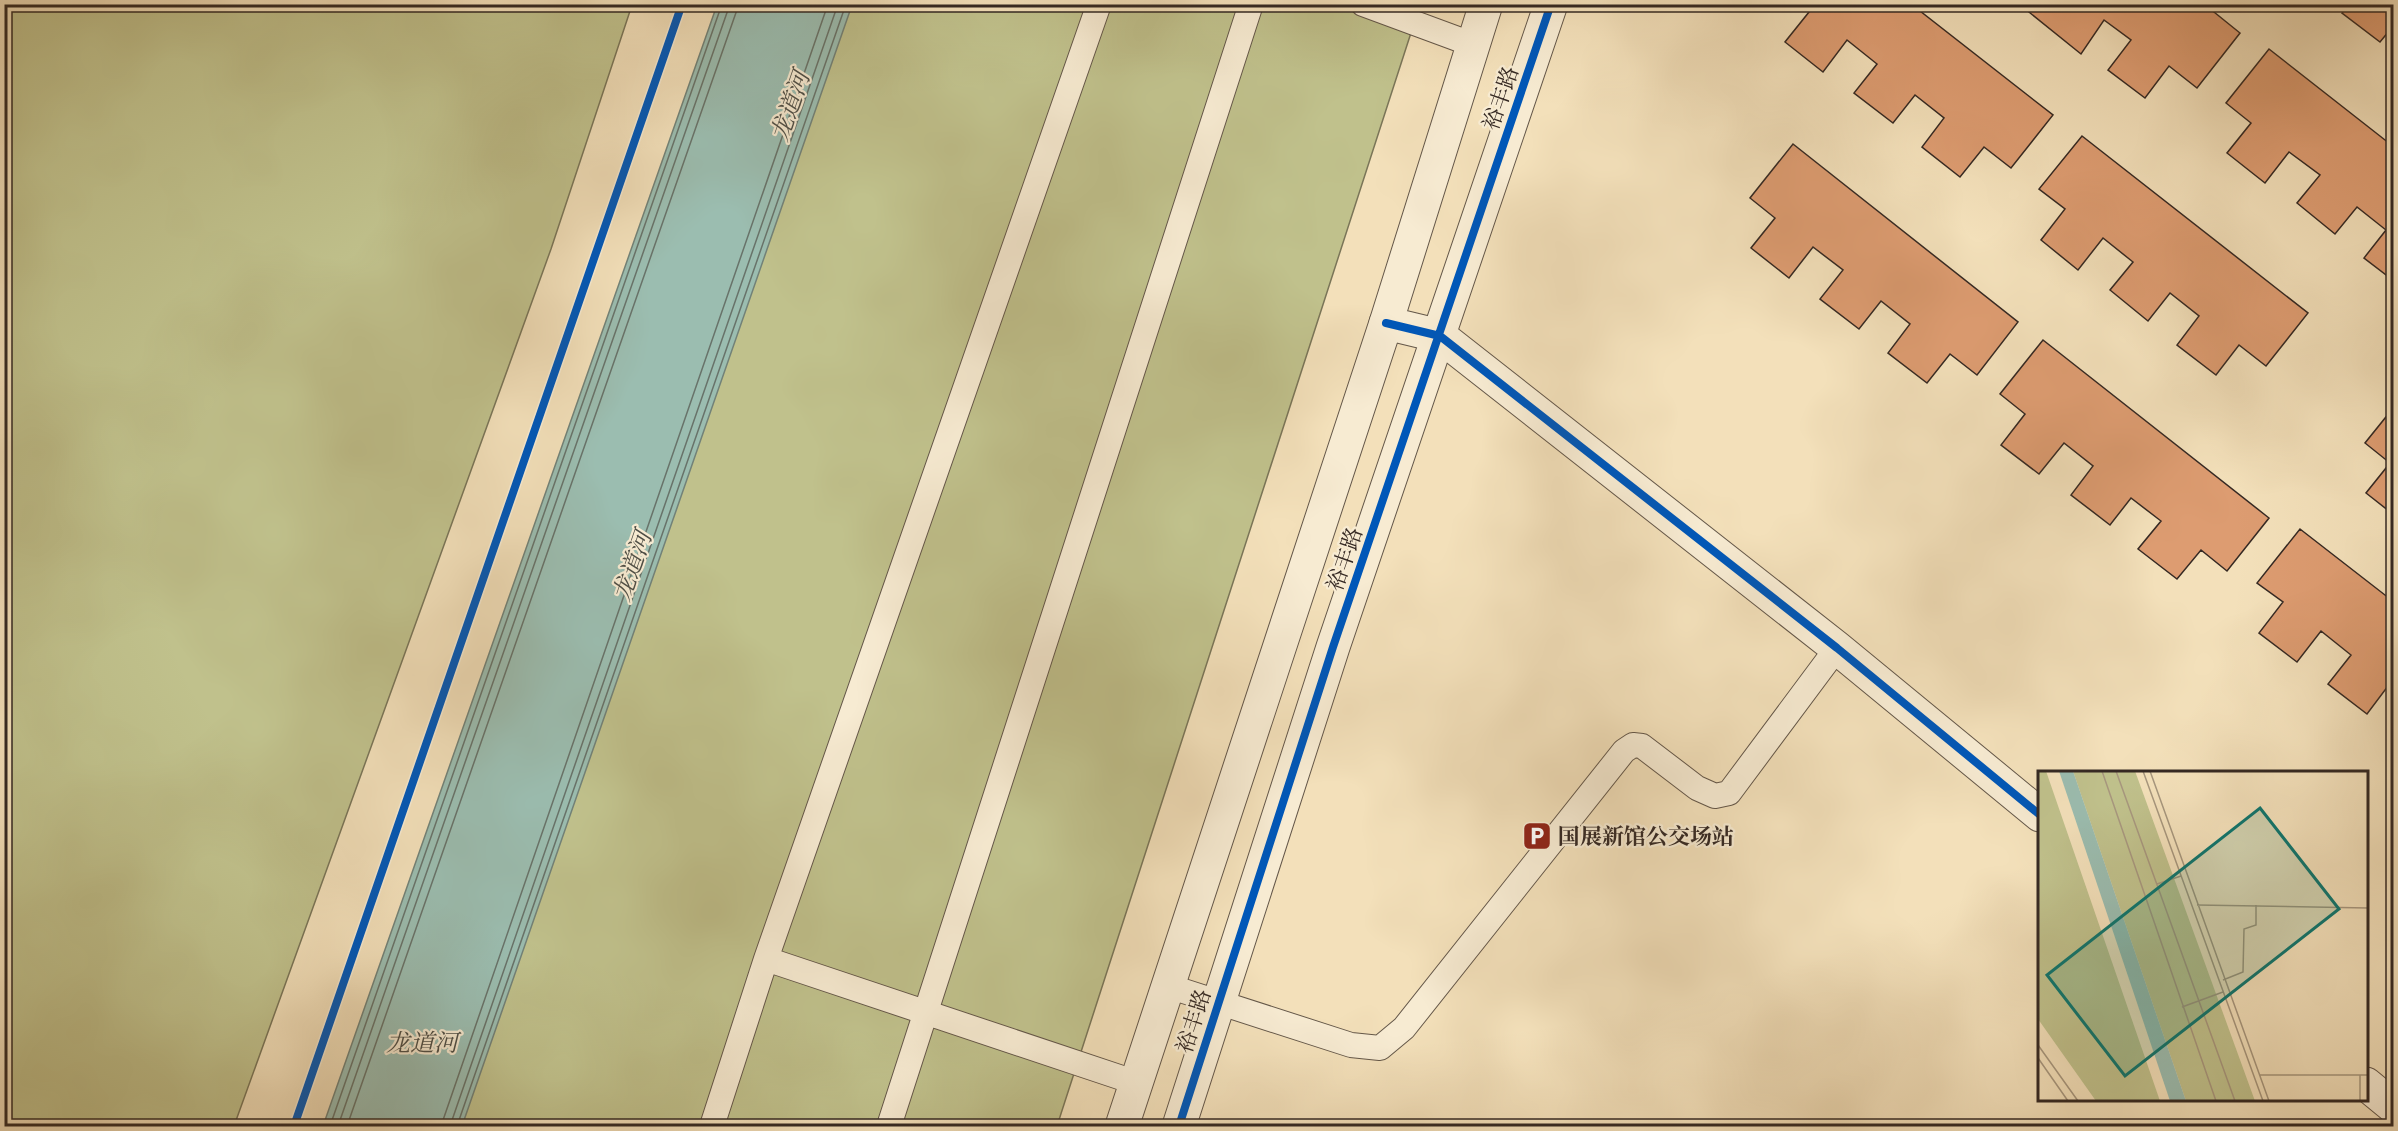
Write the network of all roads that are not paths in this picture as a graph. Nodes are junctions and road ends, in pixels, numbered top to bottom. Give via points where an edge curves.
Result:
1 (1099, 4) edge
2 (1251, 4) edge
3 (1363, 4) edge
4 (1486, 4) edge
5 (1551, 4) edge
6 (1474, 45) junction
7 (1386, 323) junction
8 (1440, 336) junction
9 (1837, 648) junction
10 (2038, 813) edge
11 (766, 959) junction
12 (1168, 986) junction
13 (1217, 1003) junction
14 (927, 1012) junction
15 (1137, 1083) junction
16 (2368, 1085) edge
17 (2394, 1107) edge
18 (711, 1126) edge
19 (889, 1126) edge
20 (1122, 1126) edge
21 (1179, 1126) edge

1 - 11 lane
2 - 14 lane
3 - 6 lane
4 - 6 street, 裕丰路
5 - 8 street, 裕丰路
6 - 7 street, 裕丰路
7 - 8 street
7 - 12 street, 裕丰路
8 - 9 street
8 - 13 street, 裕丰路
9 - 10 street
9 - 13 lane via 1729,793 1715,796 1697,788 1642,746 1633,745 1624,751 1404,1028 1380,1048 1351,1045
11 - 14 lane
11 - 18 lane
12 - 13 lane
12 - 15 street, 裕丰路
13 - 21 street, 裕丰路
14 - 15 lane
14 - 19 lane
15 - 20 street, 裕丰路
16 - 17 street

